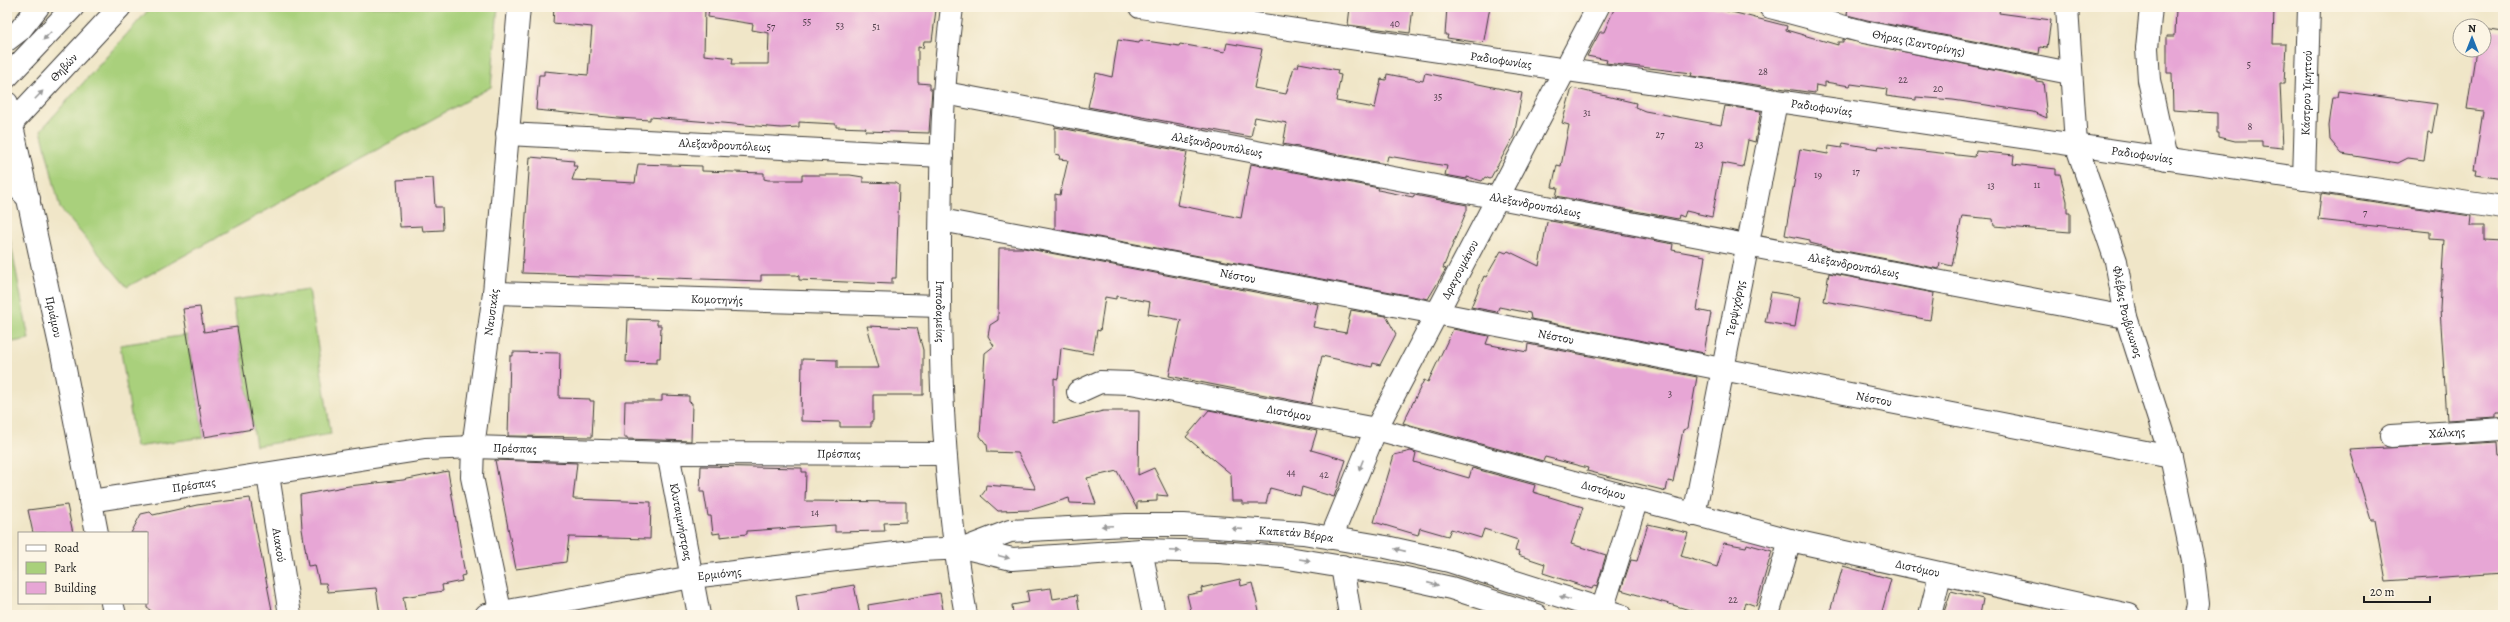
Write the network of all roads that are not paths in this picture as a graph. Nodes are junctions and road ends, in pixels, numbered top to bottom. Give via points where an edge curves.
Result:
1 (38, 7) edge
2 (73, 7) edge
3 (120, 7) edge
4 (519, 7) edge
5 (952, 7) edge
6 (1598, 7) edge
7 (1770, 7) edge
8 (2067, 7) edge
9 (2151, 7) edge
10 (2309, 7) edge
11 (1149, 8) edge
12 (7, 40) edge
13 (1563, 70) junction
14 (2070, 73) junction
15 (7, 77) edge
16 (945, 94) junction
17 (1776, 102) junction
18 (8, 118) edge
19 (507, 134) junction
20 (2076, 144) junction
21 (942, 156) junction
22 (2166, 159) junction
23 (7, 177) edge
24 (2304, 179) junction
25 (1498, 198) junction
26 (29, 199) junction
27 (2503, 208) edge
28 (940, 220) junction
29 (1748, 247) junction
30 (494, 293) junction
31 (940, 306) junction
32 (1436, 313) junction
33 (2126, 317) junction
34 (1723, 370) junction
35 (1078, 392) dead end
36 (1376, 429) junction
37 (2503, 429) edge
38 (2391, 436) dead end
39 (473, 447) junction
40 (668, 452) junction
41 (945, 454) junction
42 (2171, 457) junction
43 (268, 475) junction
44 (1637, 499) junction
45 (90, 501) junction
46 (1694, 515) junction
47 (97, 532) edge
48 (1331, 538) junction
49 (1790, 540) junction
50 (960, 548) junction
51 (1141, 550) junction
52 (1342, 566) junction
53 (1940, 575) junction
54 (692, 578) junction
55 (112, 604) edge
56 (2056, 607) edge
57 (1611, 612) edge
58 (496, 614) edge
59 (115, 615) edge
60 (290, 615) edge
61 (699, 615) edge
62 (966, 615) edge
63 (1154, 615) edge
64 (1350, 615) edge
65 (1536, 615) edge
66 (1768, 615) edge
67 (1930, 615) edge
68 (2128, 615) edge
69 (2196, 615) edge

1 - 12 street via 20,30
2 -> 15 street
18 -> 3 street, Θηβών via 84,48
4 - 19 street, Ναυσικάς
5 - 16 street, Ιπποδαμείας
6 - 13 street, Δραγουμάνου
7 - 14 street, Θήρας (Σαντορίνης) via 1864,32
8 - 14 street, Φλέβας Ρουβίκωνος
9 - 22 street via 2147,48 2149,80
10 - 24 street, Κάστρου Υμηττού
11 - 13 street, Ραδιοφωνίας
13 - 17 street, Ραδιοφωνίας
13 - 25 street, Δραγουμάνου
14 - 20 street, Φλέβας Ρουβίκωνος
16 - 21 street, Ιπποδαμείας
16 - 25 street, Αλεξανδρουπόλεως
17 - 20 street, Ραδιοφωνίας
17 - 29 street, Τερψιχόρης
18 - 26 street, Πριάμου
19 - 21 street, Αλεξανδρουπόλεως
19 - 30 street, Ναυσικάς
20 - 22 street, Ραδιοφωνίας
20 - 33 street, Φλέβας Ρουβίκωνος via 2116,260
21 - 28 street, Ιπποδαμείας
22 - 24 street, Ραδιοφωνίας
23 - 26 street
24 - 27 street, Ραδιοφωνίας
25 - 29 street, Αλεξανδρουπόλεως
25 - 32 street, Δραγουμάνου
26 - 45 street, Πριάμου
28 - 31 street, Ιπποδαμείας
28 - 32 street, Νέστου
29 - 33 street, Αλεξανδρουπόλεως
29 - 34 street, Τερψιχόρης
30 - 31 street, Κομοτηνής
30 - 39 street, Ναυσικάς
31 - 41 street, Ιπποδαμείας via 941,400
32 - 34 street, Νέστου
32 - 36 street, Δραγουμάνου
33 - 42 street, Φλέβας Ρουβίκωνος
34 - 42 street, Νέστου
34 - 46 street, Τερψιχόρης
35 - 36 street, Διστόμου via 1100,382 1131,383
36 - 44 street, Διστόμου
36 -> 48 street, Δραγουμάνου
37 - 38 street, Χάλκης
39 - 40 street, Πρέσπας
39 - 43 street, Πρέσπας via 425,449
39 - 58 street, Ναυσικάς via 472,477
40 - 41 street, Πρέσπας
40 - 54 street, Κλυταιμνήστρας
41 - 50 street, Ιπποδαμείας
42 - 69 street, Φλέβας Ρουβίκωνος via 2193,561 2198,604
43 - 45 street, Πρέσπας
43 - 60 street, Αιακού
44 - 46 street, Διστόμου
44 - 57 street
45 - 47 street, Πριάμου
46 - 49 street, Διστόμου
48 -> 50 street, Καπετάν Βέρρα via 1191,526 1126,525 1010,531
57 -> 48 street, Καπετάν Βέρρα via 1449,561
49 - 53 street, Διστόμου
49 - 66 street
50 -> 51 street, Καπετάν Βέρρα via 1012,559
50 - 54 street, Ερμιόνης via 850,558
50 - 62 street, Ιπποδαμείας
51 -> 52 street, Καπετάν Βέρρα via 1227,552
51 - 63 street
52 - 64 street
52 -> 65 street, Καπετάν Βέρρα via 1451,588
53 - 56 street, Διστόμου
53 - 67 street
54 - 58 street, Ερμιόνης
54 - 61 street, Κλυταιμνήστρας
55 - 59 street
56 - 68 street, Διστόμου

